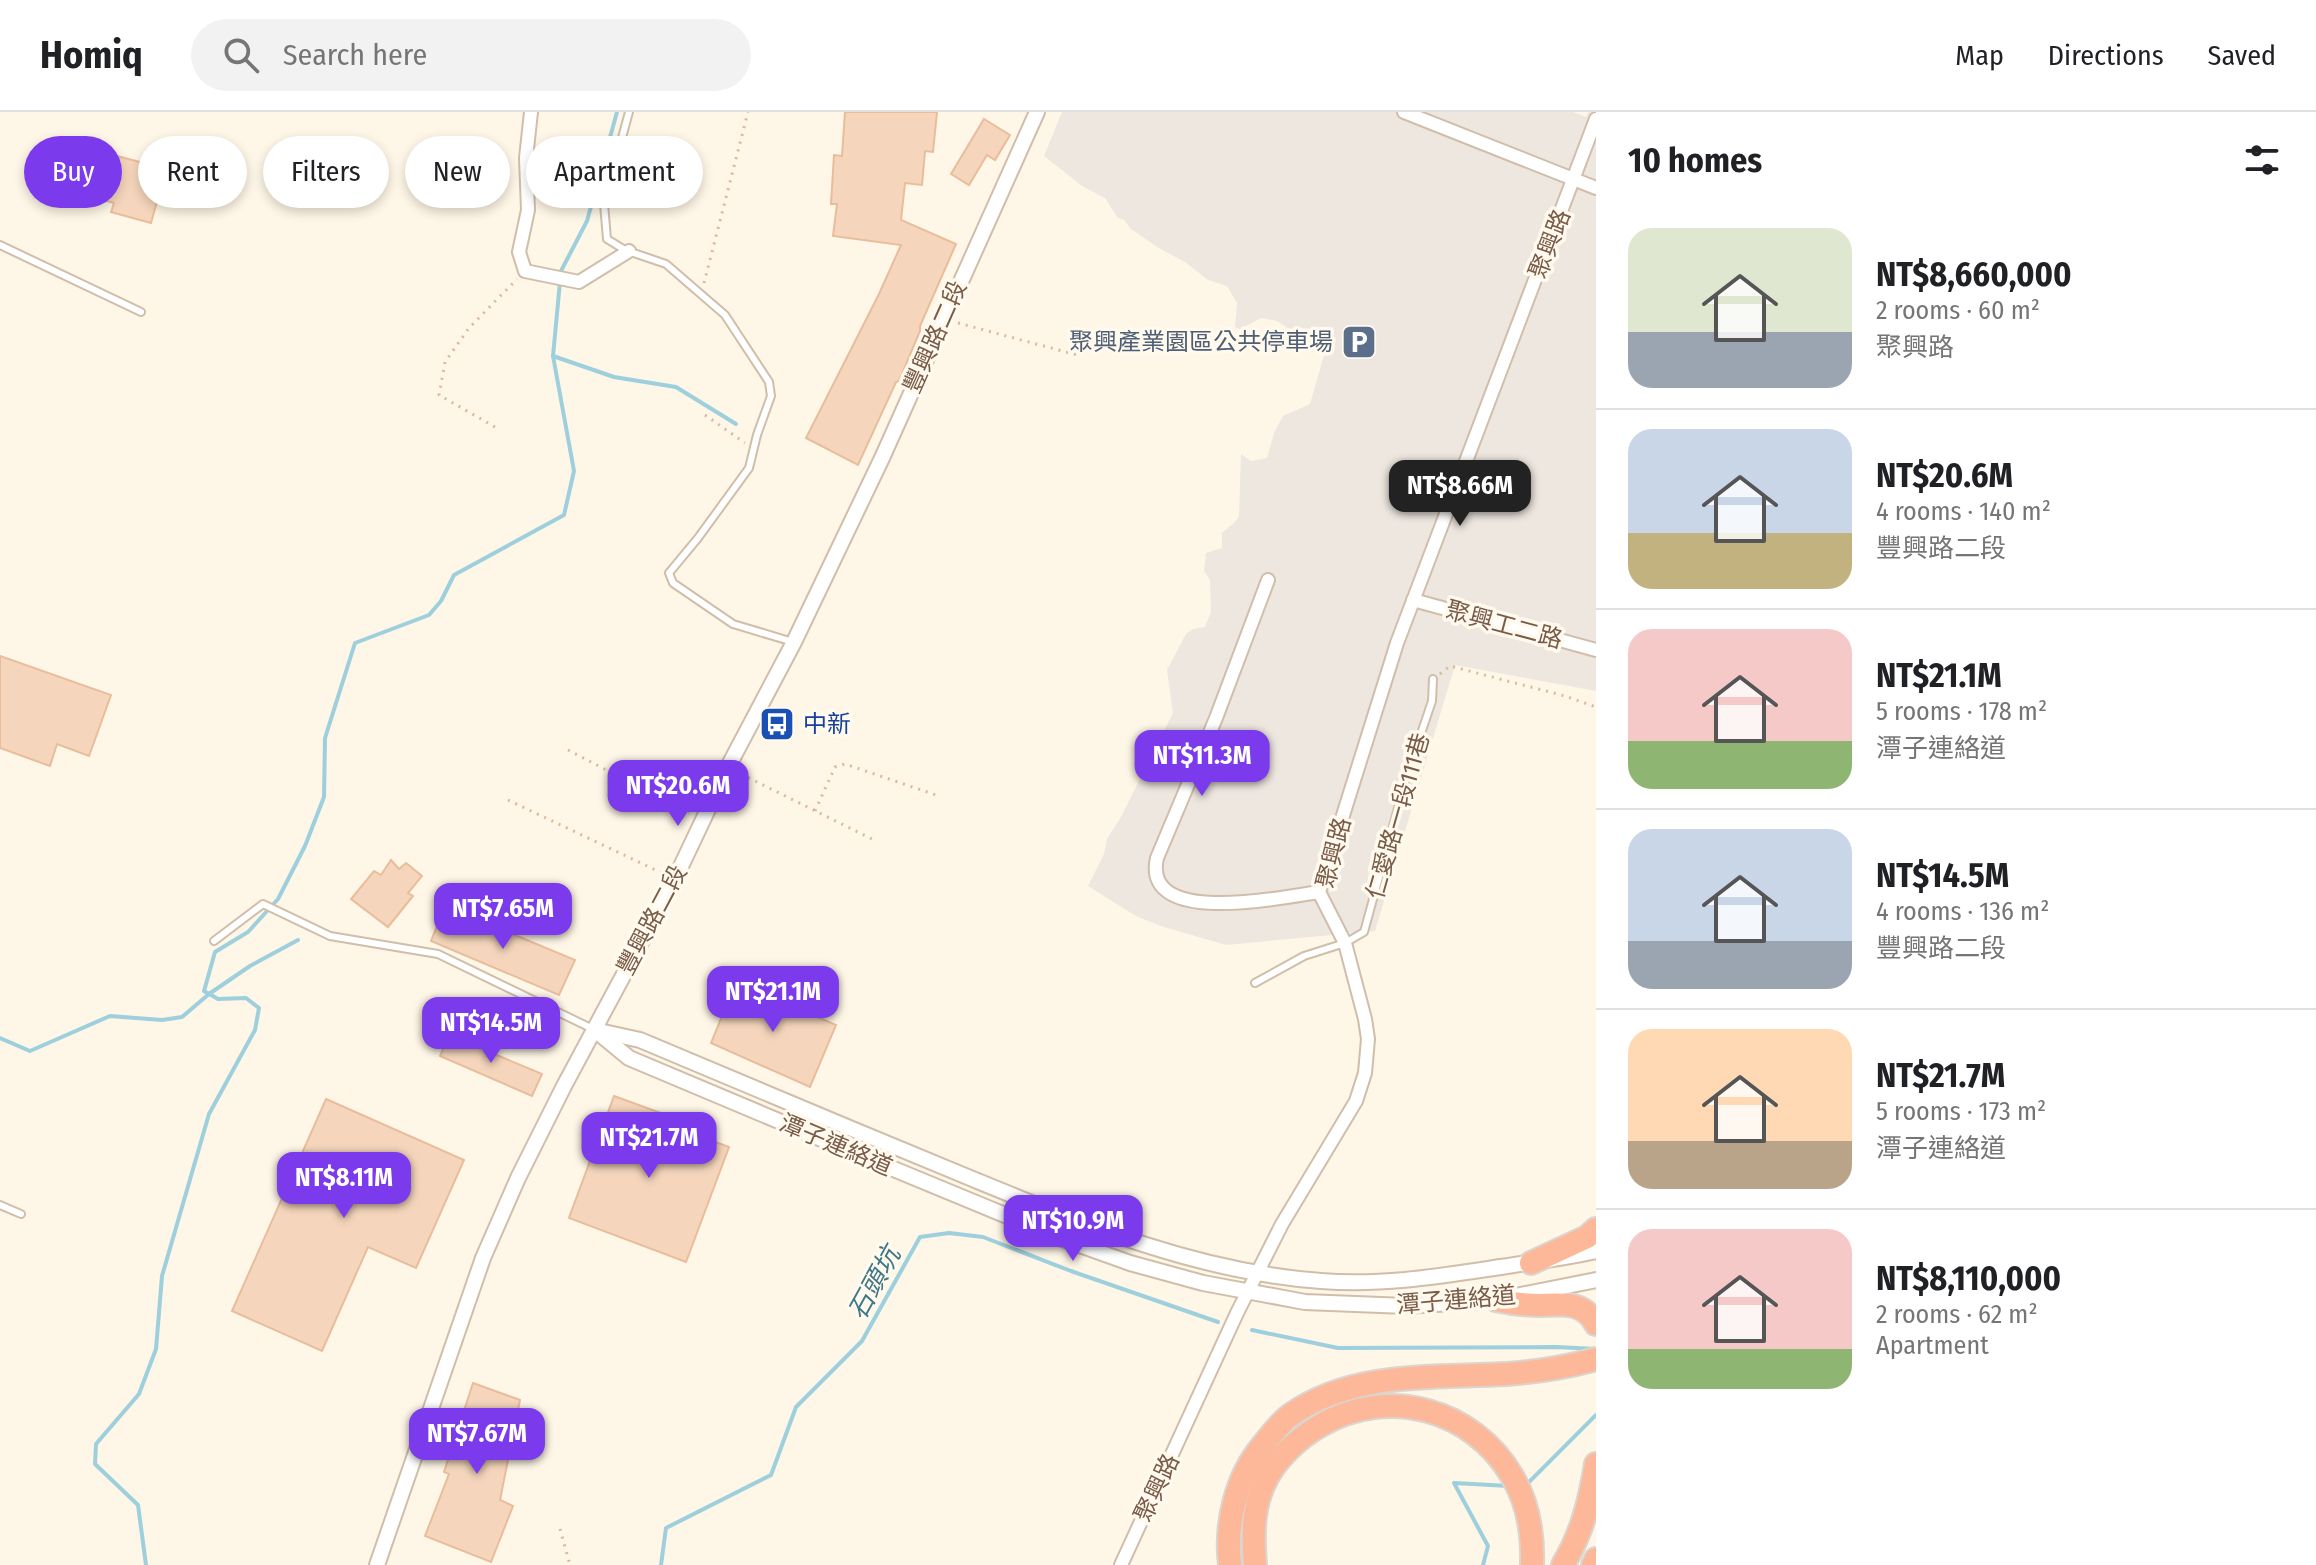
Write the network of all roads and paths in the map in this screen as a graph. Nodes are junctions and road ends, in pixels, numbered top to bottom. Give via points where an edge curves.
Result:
1 (531, 112) edge
2 (629, 112) edge
3 (748, 112) edge
4 (1037, 112) edge
5 (1404, 112) edge
6 (1596, 119) edge
7 (1574, 179) junction
8 (1596, 188) edge
9 (0, 245) edge
10 (629, 251) junction
11 (525, 271) junction
12 (702, 295) junction
13 (141, 312) dead end
14 (943, 319) junction
15 (1081, 356) dead end
16 (705, 415) dead end
17 (495, 427) dead end
18 (754, 449) junction
19 (1268, 580) dead end
20 (1413, 600) junction
21 (794, 642) junction
22 (1596, 650) edge
23 (1433, 679) joint
24 (1596, 707) edge
25 (568, 750) dead end
26 (728, 767) junction
27 (936, 795) dead end
28 (508, 800) dead end
29 (815, 811) junction
30 (703, 820) junction
31 (874, 840) dead end
32 (675, 879) junction
33 (1319, 892) junction
34 (214, 941) dead end
35 (1345, 943) junction
36 (1255, 983) dead end
37 (595, 1030) junction
38 (0, 1205) edge
39 (21, 1214) dead end
40 (1596, 1229) edge
41 (1596, 1251) edge
42 (1531, 1263) junction
43 (1259, 1273) junction
44 (1596, 1280) edge
45 (1248, 1293) junction
46 (1496, 1300) junction
47 (1596, 1324) edge
48 (1596, 1359) edge
49 (1596, 1464) edge
50 (560, 1529) dead end
51 (1596, 1559) edge
52 (377, 1565) edge
53 (570, 1565) edge
54 (1121, 1565) edge
55 (1230, 1565) edge
56 (1255, 1565) edge
57 (1532, 1565) edge
58 (1563, 1565) edge
59 (1593, 1565) edge

1 - 11 street via 528,210 519,252
2 - 10 lane via 604,204 607,239
3 - 12 path
4 - 14 street, 豐興路二段
5 - 7 street
6 - 7 street, 聚興路
7 - 8 street
7 - 20 street, 聚興路
9 - 13 lane
10 - 11 street via 579,282
10 - 12 lane via 666,264
11 - 17 path via 469,328 445,362 439,395
12 - 18 lane via 725,315 769,382 771,396
14 - 15 path
14 - 21 street, 豐興路二段
16 - 18 path
18 - 21 lane via 749,468 669,573 673,583 733,624
19 - 33 street via 1154,870 1166,890 1187,901 1255,902
20 - 22 street, 聚興工二路
20 - 33 street, 聚興路
21 - 26 street, 豐興路二段
23 - 24 path via 1450,666
23 - 35 lane, 仁愛路一段111巷 via 1432,701 1364,932
25 - 30 path
26 - 29 path
26 - 30 street, 豐興路二段
27 - 29 path via 845,764 835,767
28 - 32 path
29 - 31 path
30 - 32 street, 豐興路二段
32 - 37 street, 豐興路二段
33 - 35 street, 聚興路
34 - 37 lane via 263,904 330,936 438,954
35 - 36 lane via 1304,956
35 - 43 street, 聚興路 via 1366,1029 1365,1073 1356,1101 1282,1224
37 - 43 street, 潭子連絡道 via 640,1040 1092,1227 1199,1262
37 - 45 street, 潭子連絡道 via 629,1058 1063,1239 1167,1274
37 - 52 street, 豐興路二段 via 483,1258
38 - 39 lane
40 - 42 highway
41 - 42 street, 潭子連絡道
42 - 43 street, 潭子連絡道 via 1393,1281 1324,1282
43 - 45 street, 聚興路
44 - 46 street, 潭子連絡道
45 - 46 street, 潭子連絡道 via 1373,1306
45 - 54 street, 聚興路
46 - 47 highway via 1572,1304
48 - 55 highway via 1508,1374 1377,1382 1293,1413 1246,1468 1237,1489
49 - 58 highway via 1586,1515
50 - 53 path
51 - 59 highway
56 - 57 highway via 1254,1520 1263,1486 1277,1463 1325,1422 1358,1409 1389,1405 1449,1417 1495,1453 1524,1502

